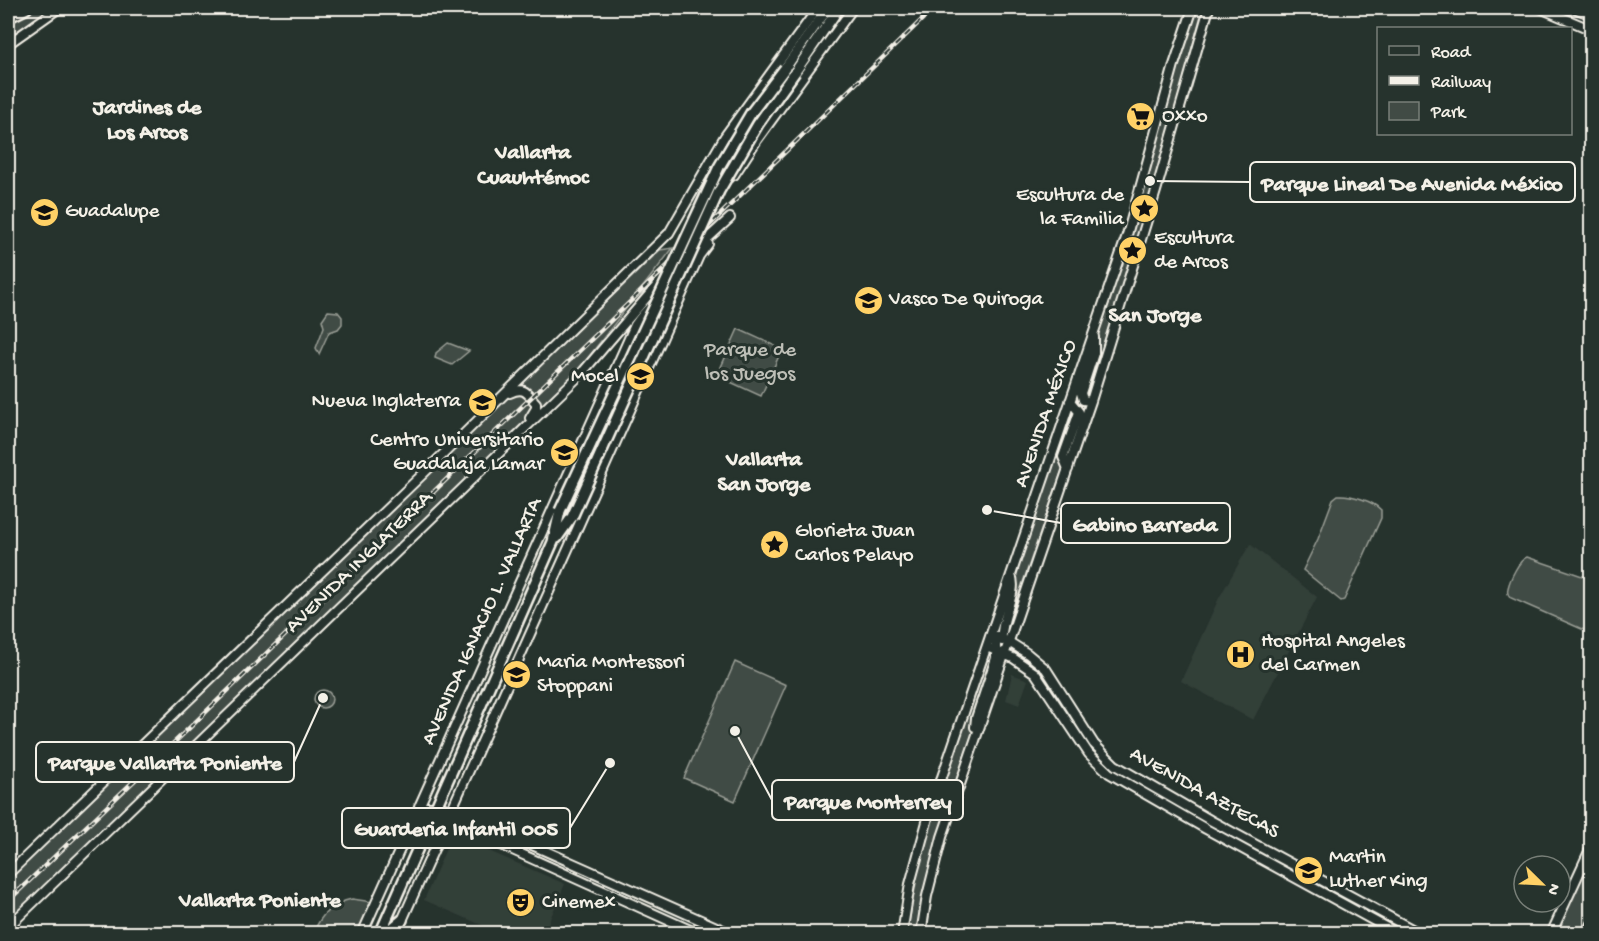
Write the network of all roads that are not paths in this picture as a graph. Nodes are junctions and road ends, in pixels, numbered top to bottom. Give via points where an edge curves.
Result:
1 (26, 8) edge
2 (59, 8) edge
3 (818, 8) edge
4 (828, 8) edge
5 (839, 8) edge
6 (854, 8) edge
7 (1193, 8) edge
8 (1209, 8) edge
9 (1540, 8) edge
10 (1574, 8) edge
11 (1592, 15) edge
12 (8, 17) edge
13 (1592, 30) edge
14 (8, 44) edge
15 (711, 160) junction
16 (730, 218) dead end
17 (724, 224) junction
18 (682, 296) junction
19 (1095, 329) junction
20 (502, 397) junction
21 (1070, 401) junction
22 (1091, 401) junction
23 (523, 429) junction
24 (1068, 469) junction
25 (553, 542) junction
26 (1011, 574) junction
27 (992, 634) junction
28 (1005, 640) junction
29 (987, 647) junction
30 (1001, 653) junction
31 (419, 808) junction
32 (451, 809) junction
33 (435, 811) junction
34 (446, 820) junction
35 (1592, 845) edge
36 (8, 874) edge
37 (402, 920) junction
38 (1592, 924) edge
39 (8, 927) edge
40 (362, 933) edge
41 (380, 933) edge
42 (386, 933) edge
43 (396, 933) edge
44 (699, 933) edge
45 (732, 933) edge
46 (902, 933) edge
47 (921, 933) edge
48 (1398, 933) edge
49 (1420, 933) edge
50 (1551, 933) edge
51 (1587, 933) edge

1 - 12 highway
2 - 14 street
3 - 15 street
4 - 25 main road, AVENIDA IGNACIO L. VALLARTA, bridge via 752,113 710,184 560,511
5 - 25 main road, AVENIDA IGNACIO L. VALLARTA, bridge via 758,124 723,183 572,517
6 - 15 street via 734,175 720,178 711,169
7 - 19 street, AVENIDA MÉXICO via 1127,235
8 - 22 street, AVENIDA MÉXICO
9 - 13 street
10 - 11 street
15 - 20 street, AVENIDA INGLATERRA via 669,233
16 - 17 street, AVENIDA INGLATERRA
17 - 18 street via 702,251
17 - 23 street, AVENIDA INGLATERRA via 659,283 600,354
18 - 31 street, AVENIDA IGNACIO L. VALLARTA via 674,294 658,300 635,325
18 - 32 street
19 - 21 street, AVENIDA MÉXICO
19 - 22 street via 1094,353 1081,393 1083,400
20 - 23 street via 518,389 536,403
20 - 36 street, AVENIDA INGLATERRA
21 - 24 street via 1079,412 1063,457
21 - 26 street, AVENIDA MÉXICO
22 - 24 street, AVENIDA MÉXICO
23 - 39 street, AVENIDA INGLATERRA
24 - 28 street, AVENIDA MÉXICO
25 - 33 main road, AVENIDA IGNACIO L. VALLARTA
26 - 27 street, AVENIDA MÉXICO
26 - 28 street via 1014,586 1002,627
27 - 28 street, AVENIDA AZTECAS
27 - 29 street, AVENIDA MÉXICO
27 - 30 street
28 - 30 street, AVENIDA MÉXICO
28 - 49 street, AVENIDA AZTECAS via 1035,658 1052,676 1095,744 1115,765
29 - 30 street, AVENIDA AZTECAS
29 - 46 street, AVENIDA MÉXICO via 928,818
30 - 47 street, AVENIDA MÉXICO via 936,855
30 - 48 street, AVENIDA AZTECAS via 1040,678 1089,754 1109,773
31 - 33 street
31 - 40 street, AVENIDA IGNACIO L. VALLARTA
32 - 33 street
32 - 34 street
32 - 45 street
33 - 34 street
33 - 41 main road, AVENIDA IGNACIO L. VALLARTA
34 - 37 street
34 - 44 street
35 - 50 street
37 - 42 main road
37 - 43 street
38 - 51 street

